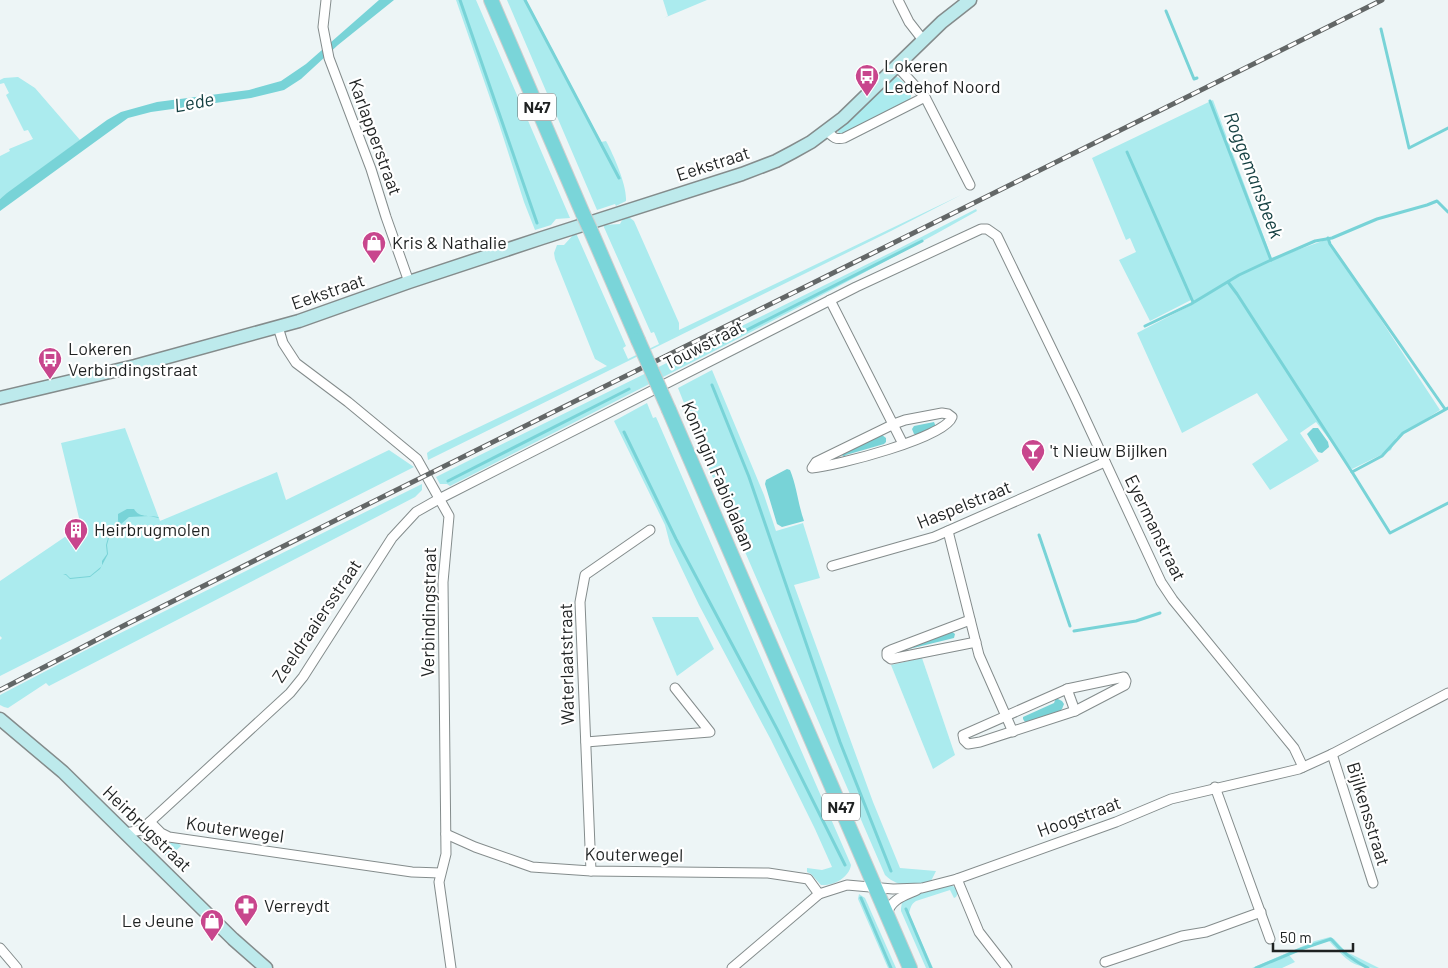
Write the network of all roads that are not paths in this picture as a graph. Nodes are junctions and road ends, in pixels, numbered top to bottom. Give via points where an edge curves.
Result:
1 (326, 0) edge
2 (491, 0) edge
3 (898, 0) edge
4 (970, 0) edge
5 (922, 40) junction
6 (896, 65) junction
7 (925, 97) junction
8 (827, 131) junction
9 (970, 185) dead end
10 (987, 229) joint
11 (410, 282) junction
12 (830, 300) junction
13 (278, 327) junction
14 (0, 398) edge
15 (894, 424) junction
16 (903, 444) junction
17 (1105, 462) junction
18 (439, 499) junction
19 (650, 530) dead end
20 (948, 531) junction
21 (832, 566) dead end
22 (970, 620) junction
23 (976, 642) junction
24 (675, 688) dead end
25 (1067, 689) junction
26 (1448, 693) edge
27 (1075, 710) junction
28 (1006, 716) junction
29 (0, 719) edge
30 (1013, 732) junction
31 (586, 742) junction
32 (1332, 754) junction
33 (1303, 767) junction
34 (1215, 787) junction
35 (150, 822) junction
36 (126, 833) junction
37 (446, 834) junction
38 (591, 871) junction
39 (440, 873) junction
40 (957, 879) junction
41 (1373, 883) dead end
42 (875, 887) junction
43 (922, 888) junction
44 (819, 894) junction
45 (1261, 912) junction
46 (887, 914) junction
47 (1270, 939) dead end
48 (0, 948) edge
49 (1104, 962) dead end
50 (17, 968) edge
51 (266, 968) edge
52 (451, 968) edge
53 (732, 968) edge
54 (910, 968) edge
55 (1006, 968) edge

1 - 11 street, Karlapperstraat via 323,27 329,58
2 - 42 main road, Koningin Fabiolalaan / N47, bridge
3 - 5 street
4 - 5 street, Eekstraat
5 - 6 street, Eekstraat
6 - 7 street
6 - 8 street, Eekstraat
7 - 8 street via 844,138 837,140
7 - 9 street
8 - 11 street, Eekstraat via 794,152 758,168
10 - 12 street, Touwstraat via 966,235
10 - 17 street, Eyermanstraat via 997,236
11 - 13 street, Eekstraat
12 - 15 street
12 - 18 street, Touwstraat
13 - 14 street, Eekstraat
13 - 18 street, Verbindingstraat via 283,343 296,363 417,459
15 - 16 street
15 - 16 street via 942,413 952,417 951,422 942,428
15 - 16 street via 816,462 812,468 844,463
17 - 20 street, Haspelstraat
17 - 33 street, Eyermanstraat via 1160,582 1294,748
18 - 35 street, Zeeldraaiersstraat via 416,512 392,538 290,693
18 - 37 street, Verbindingstraat via 449,516 443,582
19 - 31 street, Waterlaatstraat via 585,575 580,602
20 - 21 street, Haspelstraat
20 - 22 street
22 - 23 street
22 - 23 street via 891,650 887,656 891,659
23 - 28 street
24 - 31 street, Waterlaatstraat via 710,732
25 - 27 street
25 - 27 street via 1124,677 1126,681 1125,685
25 - 28 street
26 - 32 street, Hoogstraat
27 - 30 street
28 - 30 street
28 - 30 street via 963,735 964,740 968,744
29 - 36 street, Heirbrugstraat via 63,772
31 - 38 street, Waterlaatstraat
32 - 33 street, Hoogstraat
32 - 41 street, Bijlkensstraat
33 - 34 street, Hoogstraat
34 - 40 street, Hoogstraat via 1171,799
34 - 45 street
35 - 36 street, Zeeldraaiersstraat via 141,830
35 - 39 street, Kouterwegel via 169,837 412,872
36 - 51 street, Heirbrugstraat
37 - 38 street, Kouterwegel via 532,867
37 - 39 street, Verbindingstraat via 446,854
38 - 44 street, Kouterwegel via 777,874 808,880
39 - 52 street, Verbindingstraat via 440,895
40 - 43 street, Hoogstraat
40 - 55 street via 978,932
42 - 43 street, Hoogstraat
42 - 44 street, Hoogstraat via 847,885
42 - 46 main road, Koningin Fabiolalaan / N47
43 - 46 street via 895,901
44 - 53 street, Hoogstraat
45 - 47 street
45 - 49 street
46 - 54 main road, Koningin Fabiolalaan / N47
48 - 50 street

